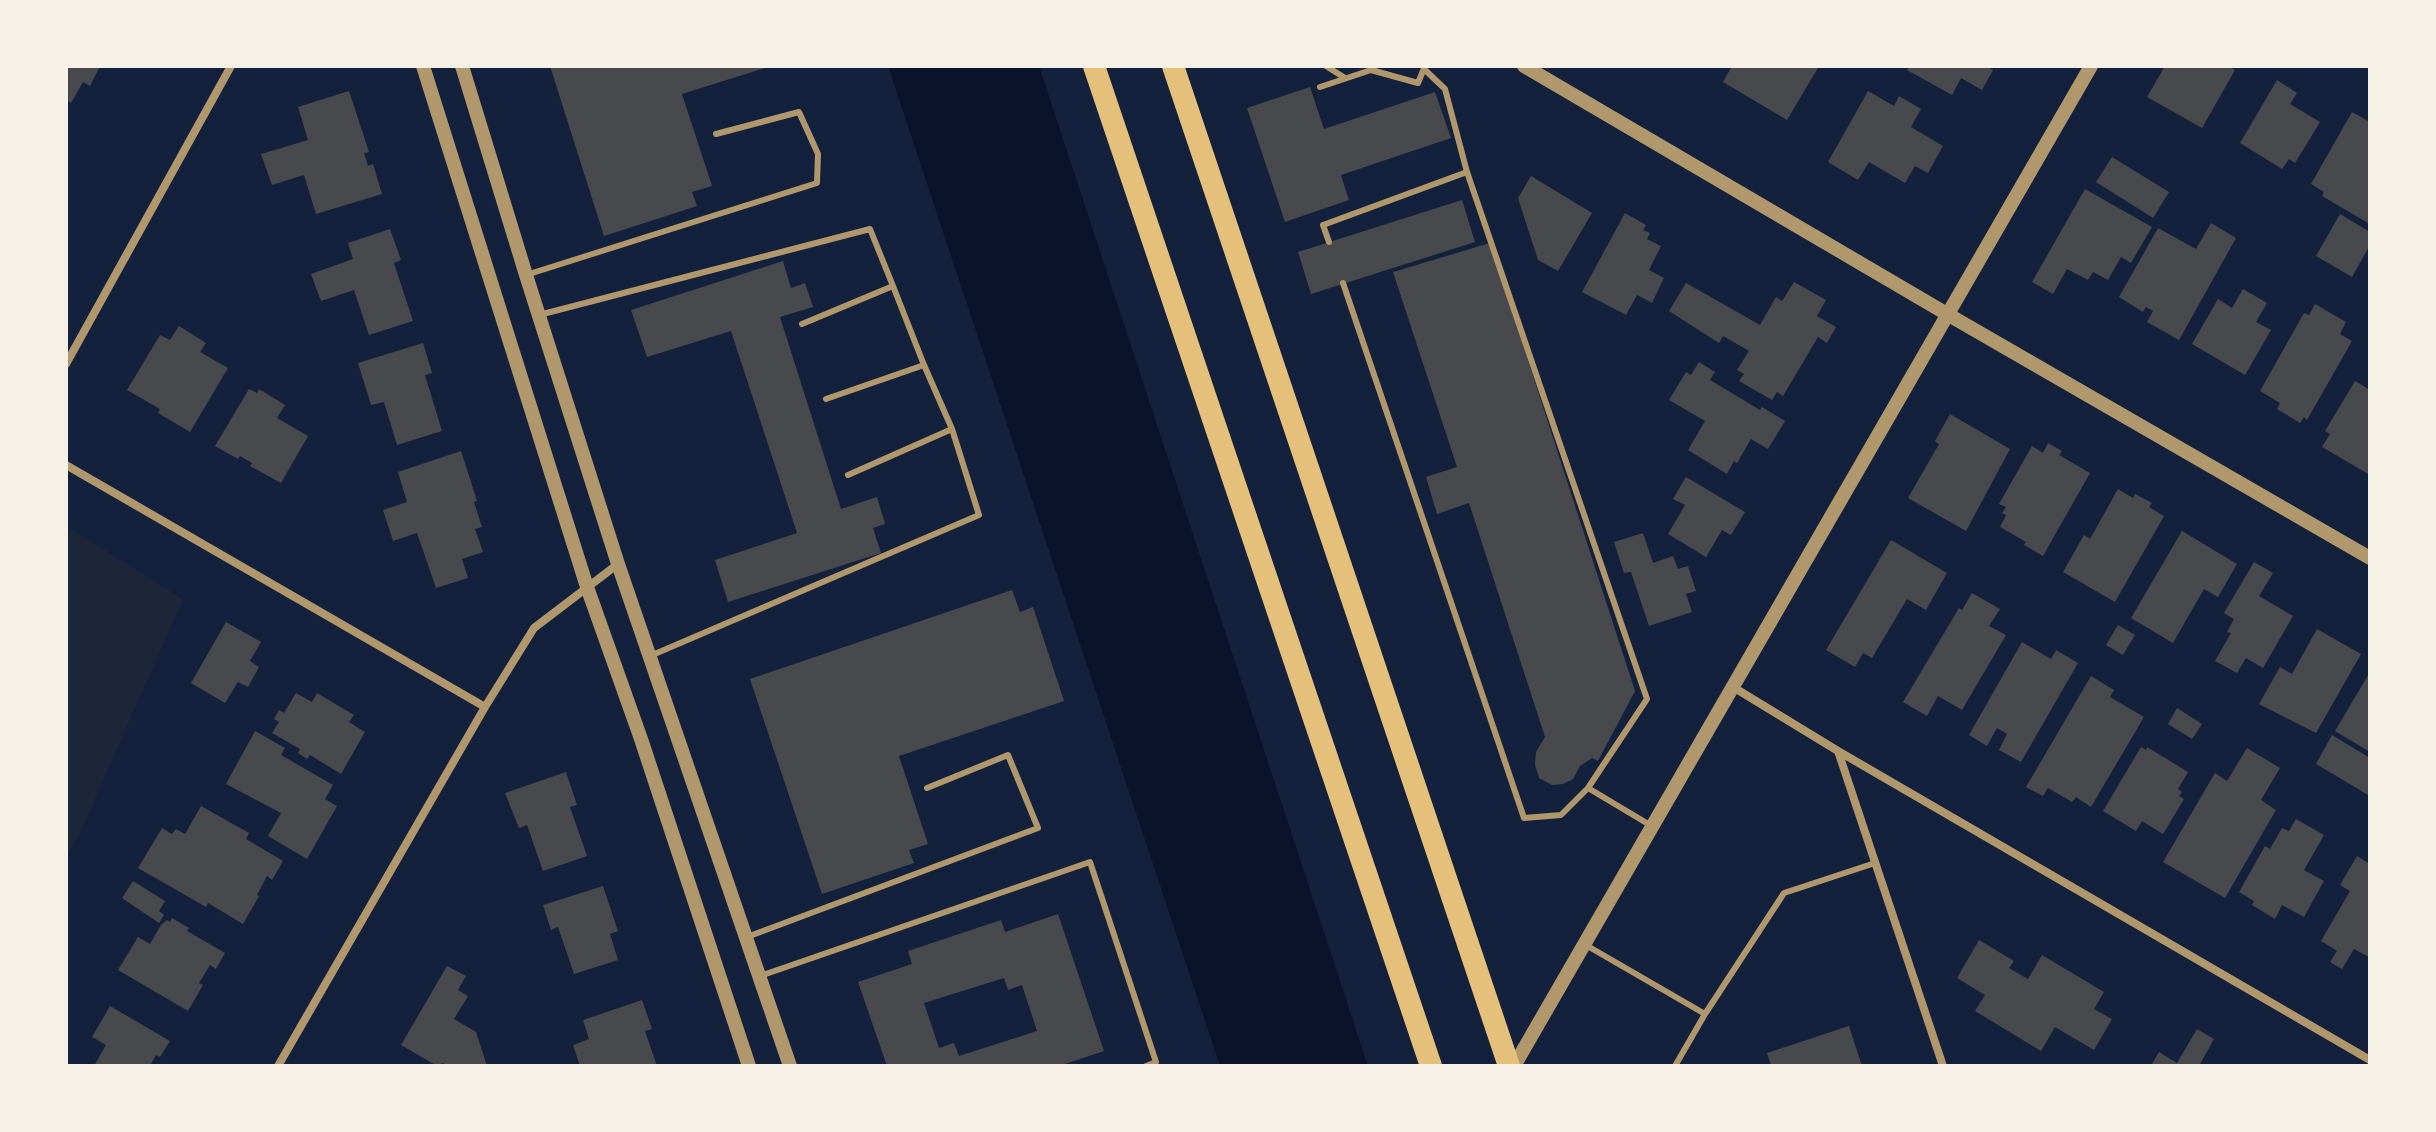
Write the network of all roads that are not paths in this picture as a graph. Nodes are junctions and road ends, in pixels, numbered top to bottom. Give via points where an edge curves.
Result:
1 (231, 66) edge
2 (423, 66) edge
3 (462, 66) edge
4 (1094, 66) edge
5 (1173, 66) edge
6 (1326, 66) edge
7 (1524, 66) edge
8 (2091, 66) edge
9 (1425, 67) edge
10 (1345, 78) junction
11 (1320, 87) dead end
12 (716, 134) dead end
13 (1467, 172) junction
14 (1329, 242) dead end
15 (526, 275) junction
16 (1343, 283) dead end
17 (893, 286) junction
18 (1947, 314) junction
19 (539, 315) junction
20 (802, 324) dead end
21 (66, 364) edge
22 (924, 365) junction
23 (826, 399) dead end
24 (952, 429) junction
25 (66, 465) edge
26 (848, 475) dead end
27 (2370, 558) edge
28 (618, 564) junction
29 (587, 587) junction
30 (650, 656) junction
31 (1733, 687) junction
32 (485, 707) junction
33 (1838, 751) junction
34 (927, 788) dead end
35 (1588, 788) junction
36 (1652, 826) junction
37 (1875, 863) junction
38 (747, 937) junction
39 (1584, 944) junction
40 (760, 976) junction
41 (1705, 1014) junction
42 (2370, 1060) edge
43 (278, 1066) edge
44 (749, 1066) edge
45 (790, 1066) edge
46 (1146, 1066) edge
47 (1431, 1066) edge
48 (1511, 1066) edge
49 (1675, 1066) edge
50 (1943, 1066) edge

1 - 21 street
2 - 29 street
3 - 15 street
4 - 47 highway
5 - 48 highway
6 - 10 lane
7 - 18 street
8 - 18 street
9 - 10 lane via 1418,83 1371,70
9 - 13 lane via 1445,89
10 - 11 lane
12 - 15 lane via 799,112 818,154 817,183
13 - 14 lane via 1323,225
13 - 35 lane via 1647,699
15 - 19 street
16 - 35 lane via 1524,818 1561,815
17 - 19 lane via 870,229
17 - 20 lane
17 - 22 lane
18 - 27 street
18 - 31 street
19 - 28 street
22 - 23 lane
22 - 24 lane
24 - 26 lane
24 - 30 lane via 979,515
25 - 32 street
28 - 29 street
28 - 30 street
29 - 32 street via 534,628
29 - 44 street
30 - 38 street
31 - 33 street
31 - 36 street
32 - 43 street
33 - 37 street
33 - 42 street
34 - 38 lane via 1008,755 1038,828
35 - 36 lane
36 - 39 street
37 - 41 lane via 1784,893
37 - 50 street
38 - 40 street
39 - 41 lane
39 - 48 street
40 - 45 street
40 - 46 lane via 1090,862 1156,1062
41 - 49 lane

